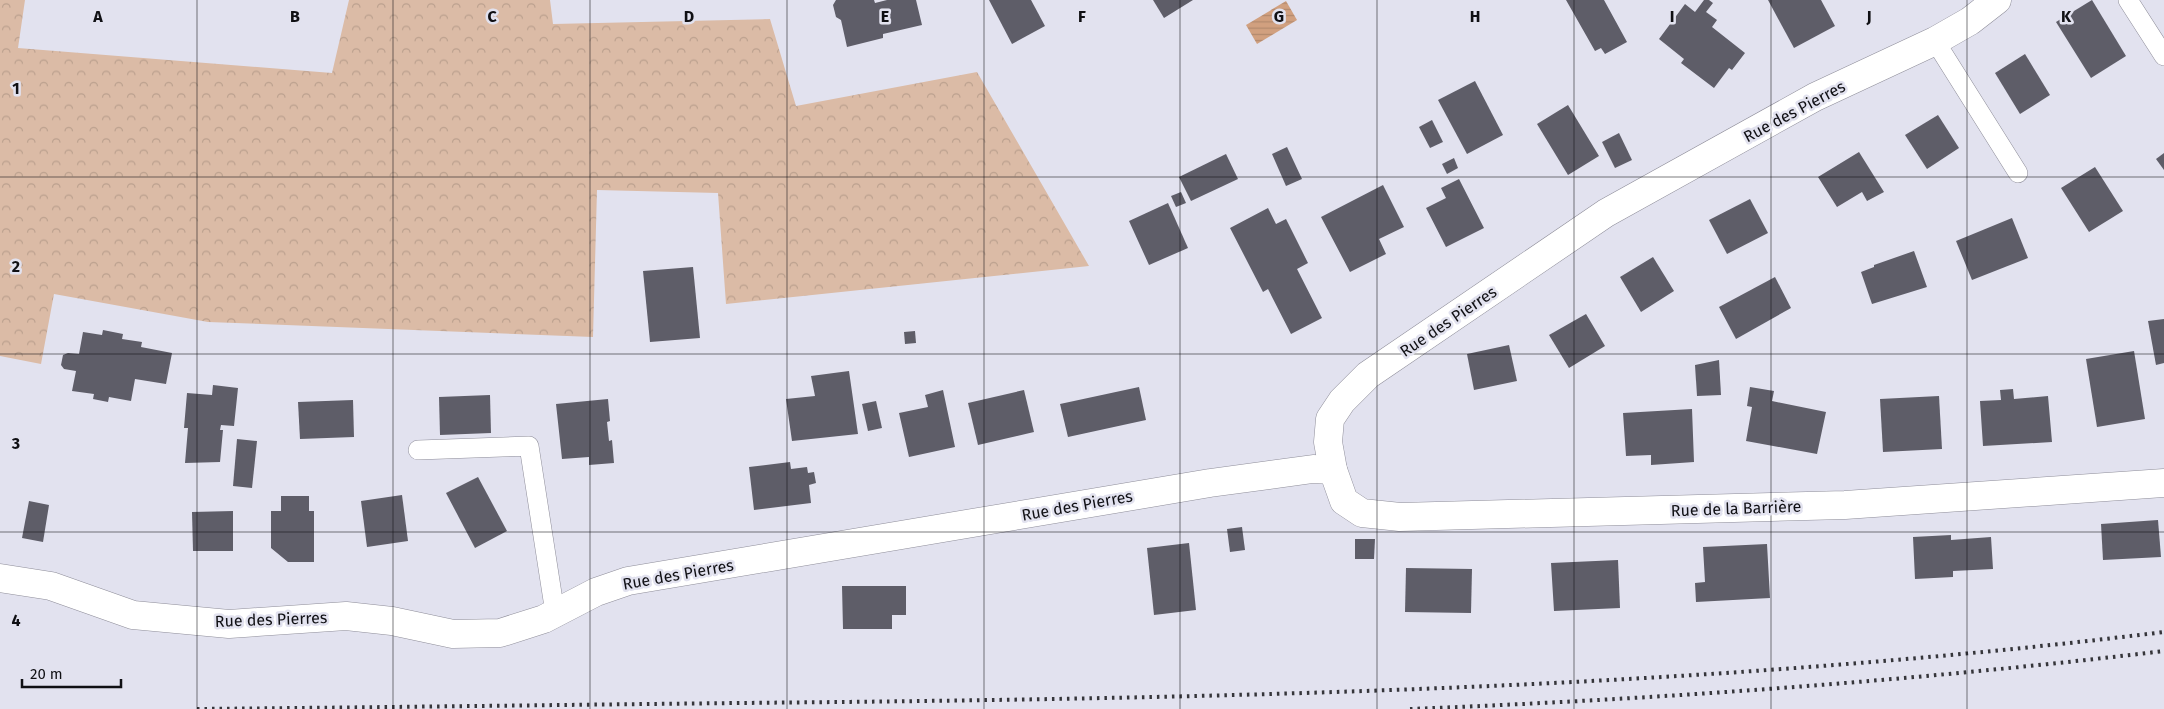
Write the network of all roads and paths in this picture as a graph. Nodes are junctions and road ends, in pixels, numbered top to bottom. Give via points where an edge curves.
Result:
1 (1997, 0) edge
2 (2128, 0) edge
3 (1935, 41) junction
4 (2164, 56) edge
5 (2018, 172) dead end
6 (418, 450) dead end
7 (1333, 470) junction
8 (2164, 483) edge
9 (0, 578) edge
10 (555, 613) junction

1 - 3 street, Rue des Pierres
2 - 4 lane
3 - 5 lane
3 - 7 street, Rue des Pierres via 1815,97 1606,213 1368,376 1342,401 1330,419 1328,442
6 - 10 lane via 529,446
7 - 8 street, Rue de la Barrière via 1344,501 1362,513 1400,517 1846,505
7 - 10 street, Rue des Pierres via 1313,469 1210,483 628,581 596,592
9 - 10 street, Rue des Pierres via 51,586 133,615 228,624 346,616 392,621 453,634 500,633

